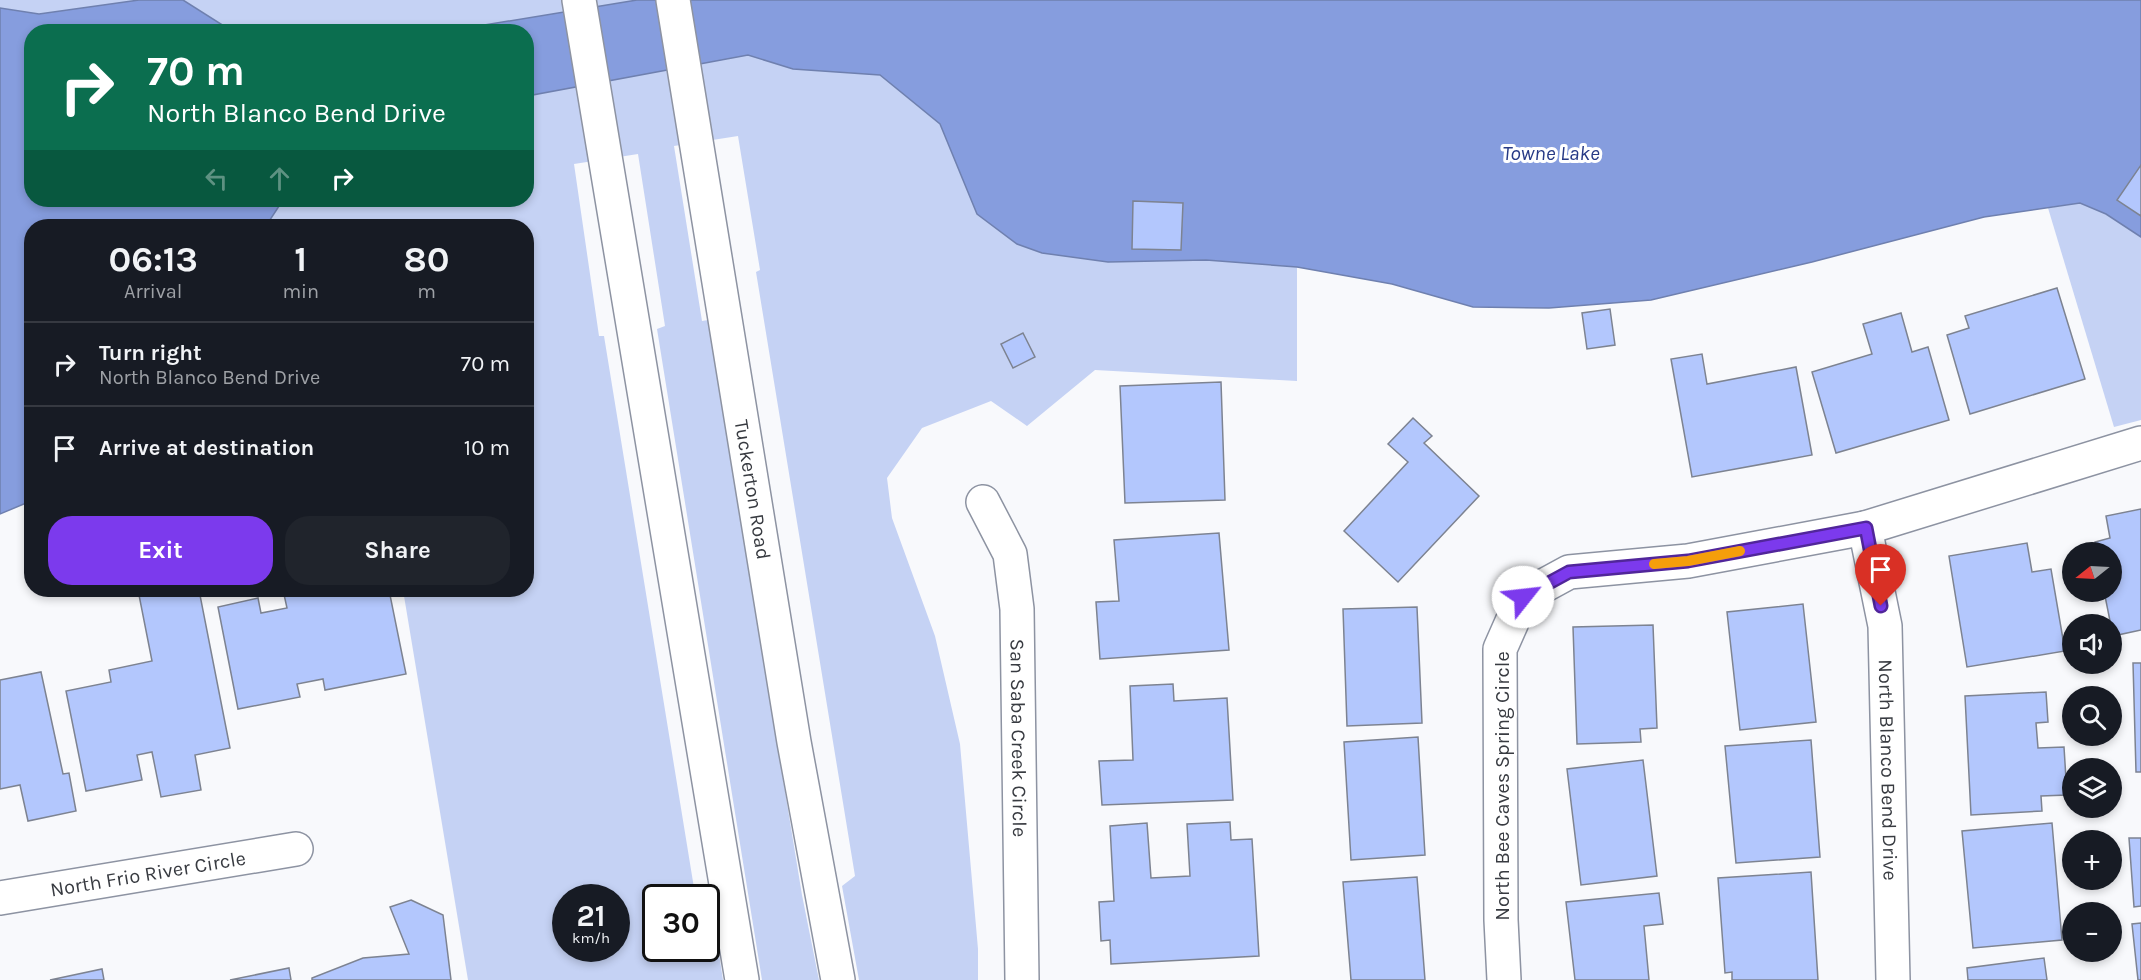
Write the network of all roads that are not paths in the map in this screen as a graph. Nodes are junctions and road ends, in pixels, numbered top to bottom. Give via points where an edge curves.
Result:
1 (579, 0) edge
2 (673, 0) edge
3 (2141, 443) edge
4 (983, 502) dead end
5 (1866, 528) junction
6 (296, 849) dead end
7 (0, 898) edge
8 (742, 980) edge
9 (838, 980) edge
10 (1022, 980) edge
11 (1504, 980) edge
12 (1893, 980) edge

1 - 8 street
2 - 9 street, Tuckerton Road via 794,742
3 - 5 street
4 - 10 street, San Saba Creek Circle via 1010,554 1017,609
5 - 11 street, North Bee Caves Spring Circle via 1688,561 1569,572 1523,597 1500,649
5 - 12 street, North Blanco Bend Drive via 1885,626
6 - 7 street, North Frio River Circle

